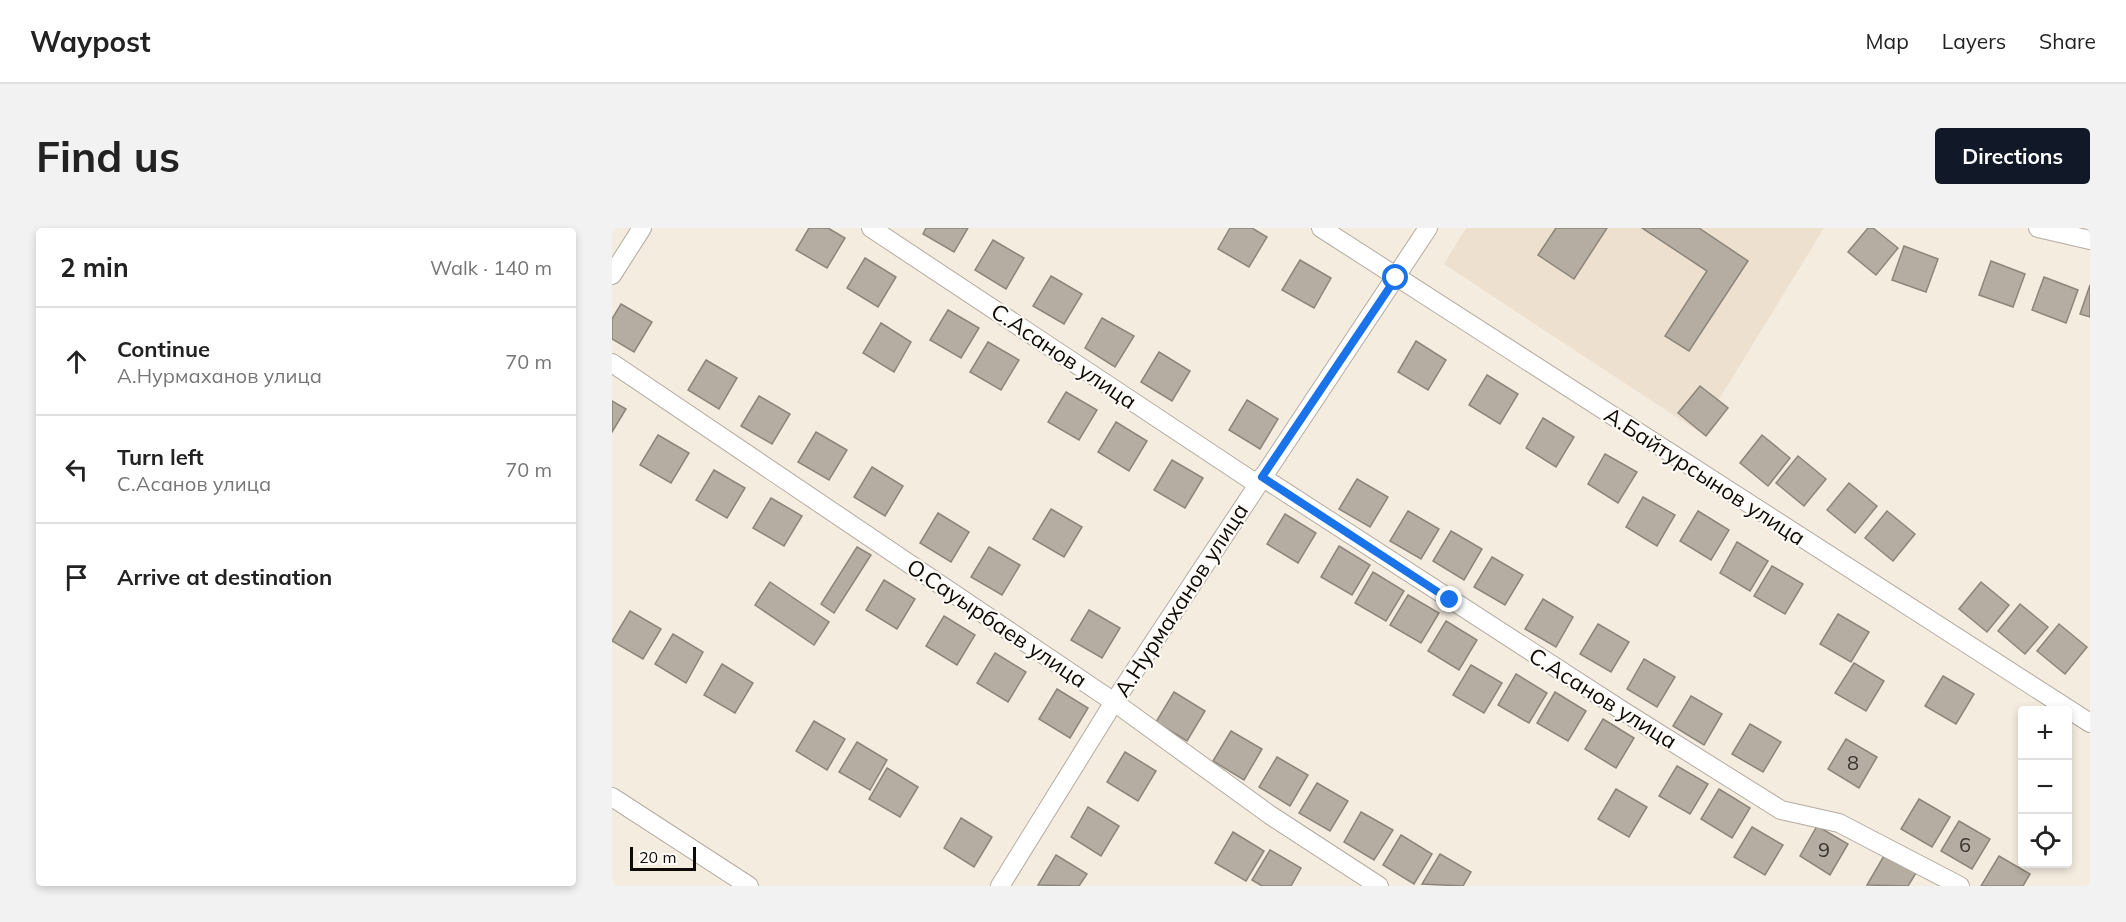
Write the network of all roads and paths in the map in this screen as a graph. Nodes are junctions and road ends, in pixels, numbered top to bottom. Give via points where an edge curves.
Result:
1 (642, 228) edge
2 (871, 228) edge
3 (1321, 228) edge
4 (1428, 228) edge
5 (2038, 228) edge
6 (2090, 240) edge
7 (612, 275) edge
8 (1396, 278) junction
9 (612, 363) edge
10 (1259, 481) junction
11 (1114, 702) junction
12 (2090, 723) edge
13 (612, 797) edge
14 (749, 886) edge
15 (1000, 886) edge
16 (1379, 886) edge
17 (1960, 886) edge

1 - 7 street
2 - 10 street, С.Асанов улица
3 - 8 street, А.Байтурсынов улица
4 - 8 street, А.Нурмаханов улица
5 - 6 street
8 - 10 street, А.Нурмаханов улица
8 - 12 street, А.Байтурсынов улица
9 - 11 street, О.Сауырбаев улица
10 - 11 street, А.Нурмаханов улица
10 - 17 street, С.Асанов улица via 1781,810 1839,823
11 - 15 street, А.Нурмаханов улица
11 - 16 street, О.Сауырбаев улица via 1270,815
13 - 14 street

